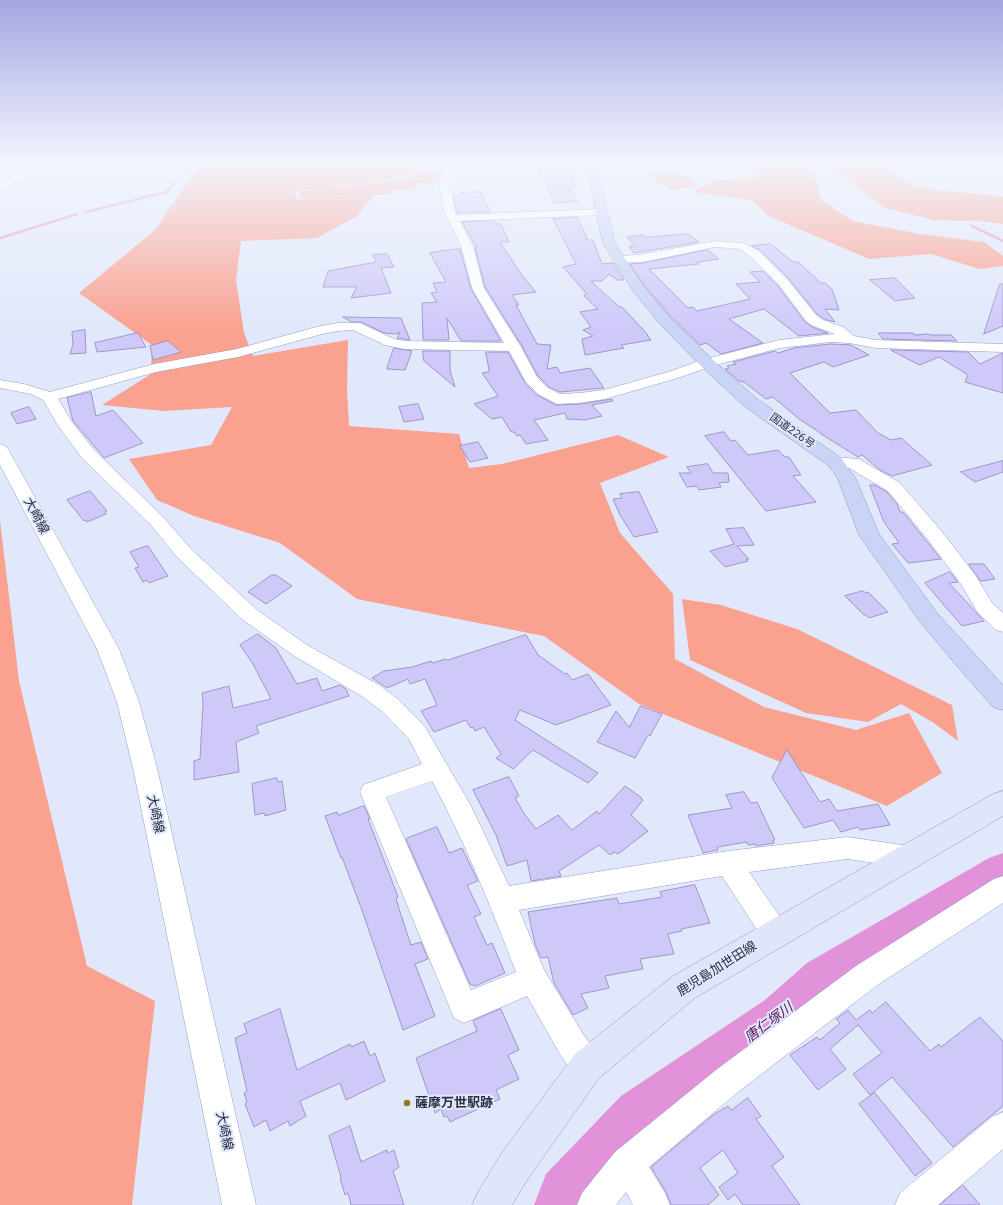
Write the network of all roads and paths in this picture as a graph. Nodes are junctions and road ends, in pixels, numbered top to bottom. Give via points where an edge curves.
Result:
1 (473, 217) edge
2 (603, 217) edge
3 (454, 218) joint
4 (619, 260) junction
5 (849, 339) junction
6 (514, 347) junction
7 (1003, 348) edge
8 (707, 363) junction
9 (0, 384) edge
10 (49, 397) junction
11 (0, 449) edge
12 (835, 462) junction
13 (1003, 625) edge
14 (1003, 701) edge
15 (437, 769) junction
16 (1003, 802) edge
17 (909, 857) junction
18 (728, 863) junction
19 (1003, 888) edge
20 (502, 900) junction
21 (775, 933) junction
22 (533, 979) junction
23 (587, 1066) junction
24 (1003, 1128) edge
25 (627, 1164) junction
26 (239, 1205) edge
27 (491, 1205) edge
28 (594, 1205) edge
29 (653, 1205) edge
30 (912, 1205) edge

1 - 3 street
2 - 4 highway, 国道226号 via 609,243
3 - 6 street via 467,246 478,288
4 - 5 street via 715,244 743,246 755,254 783,282 811,318 846,334
4 - 8 highway, 国道226号 via 664,320
5 - 7 street via 876,344
5 - 8 street via 831,338 779,344
6 - 8 street via 531,379 543,391 557,399 605,394
6 - 10 street via 404,345 390,342 355,326 338,327 238,353 154,368
8 - 12 highway, 国道226号 via 750,402
9 - 10 street via 30,389
10 - 15 street via 65,424 88,454 157,521 184,553 250,615 300,650 371,691 391,706 417,733
11 - 26 street, 大崎線 via 108,649 128,702 148,783
12 - 13 street via 853,464 894,488 936,537 969,581 985,608
12 - 14 highway, 国道226号 via 847,479 869,535 883,555 929,618
15 - 20 street via 462,813
15 - 22 street via 372,792 464,1008
16 - 17 main road, 鹿児島加世田線
17 - 18 street via 847,848
17 - 21 main road, 鹿児島加世田線
18 - 20 street
18 - 21 street
19 - 25 street via 866,976 727,1081
20 - 22 street
21 - 23 main road, 鹿児島加世田線 via 684,987
22 - 23 street
23 - 27 main road, 鹿児島加世田線 via 514,1167
24 - 30 street
25 - 28 street
25 - 29 street

